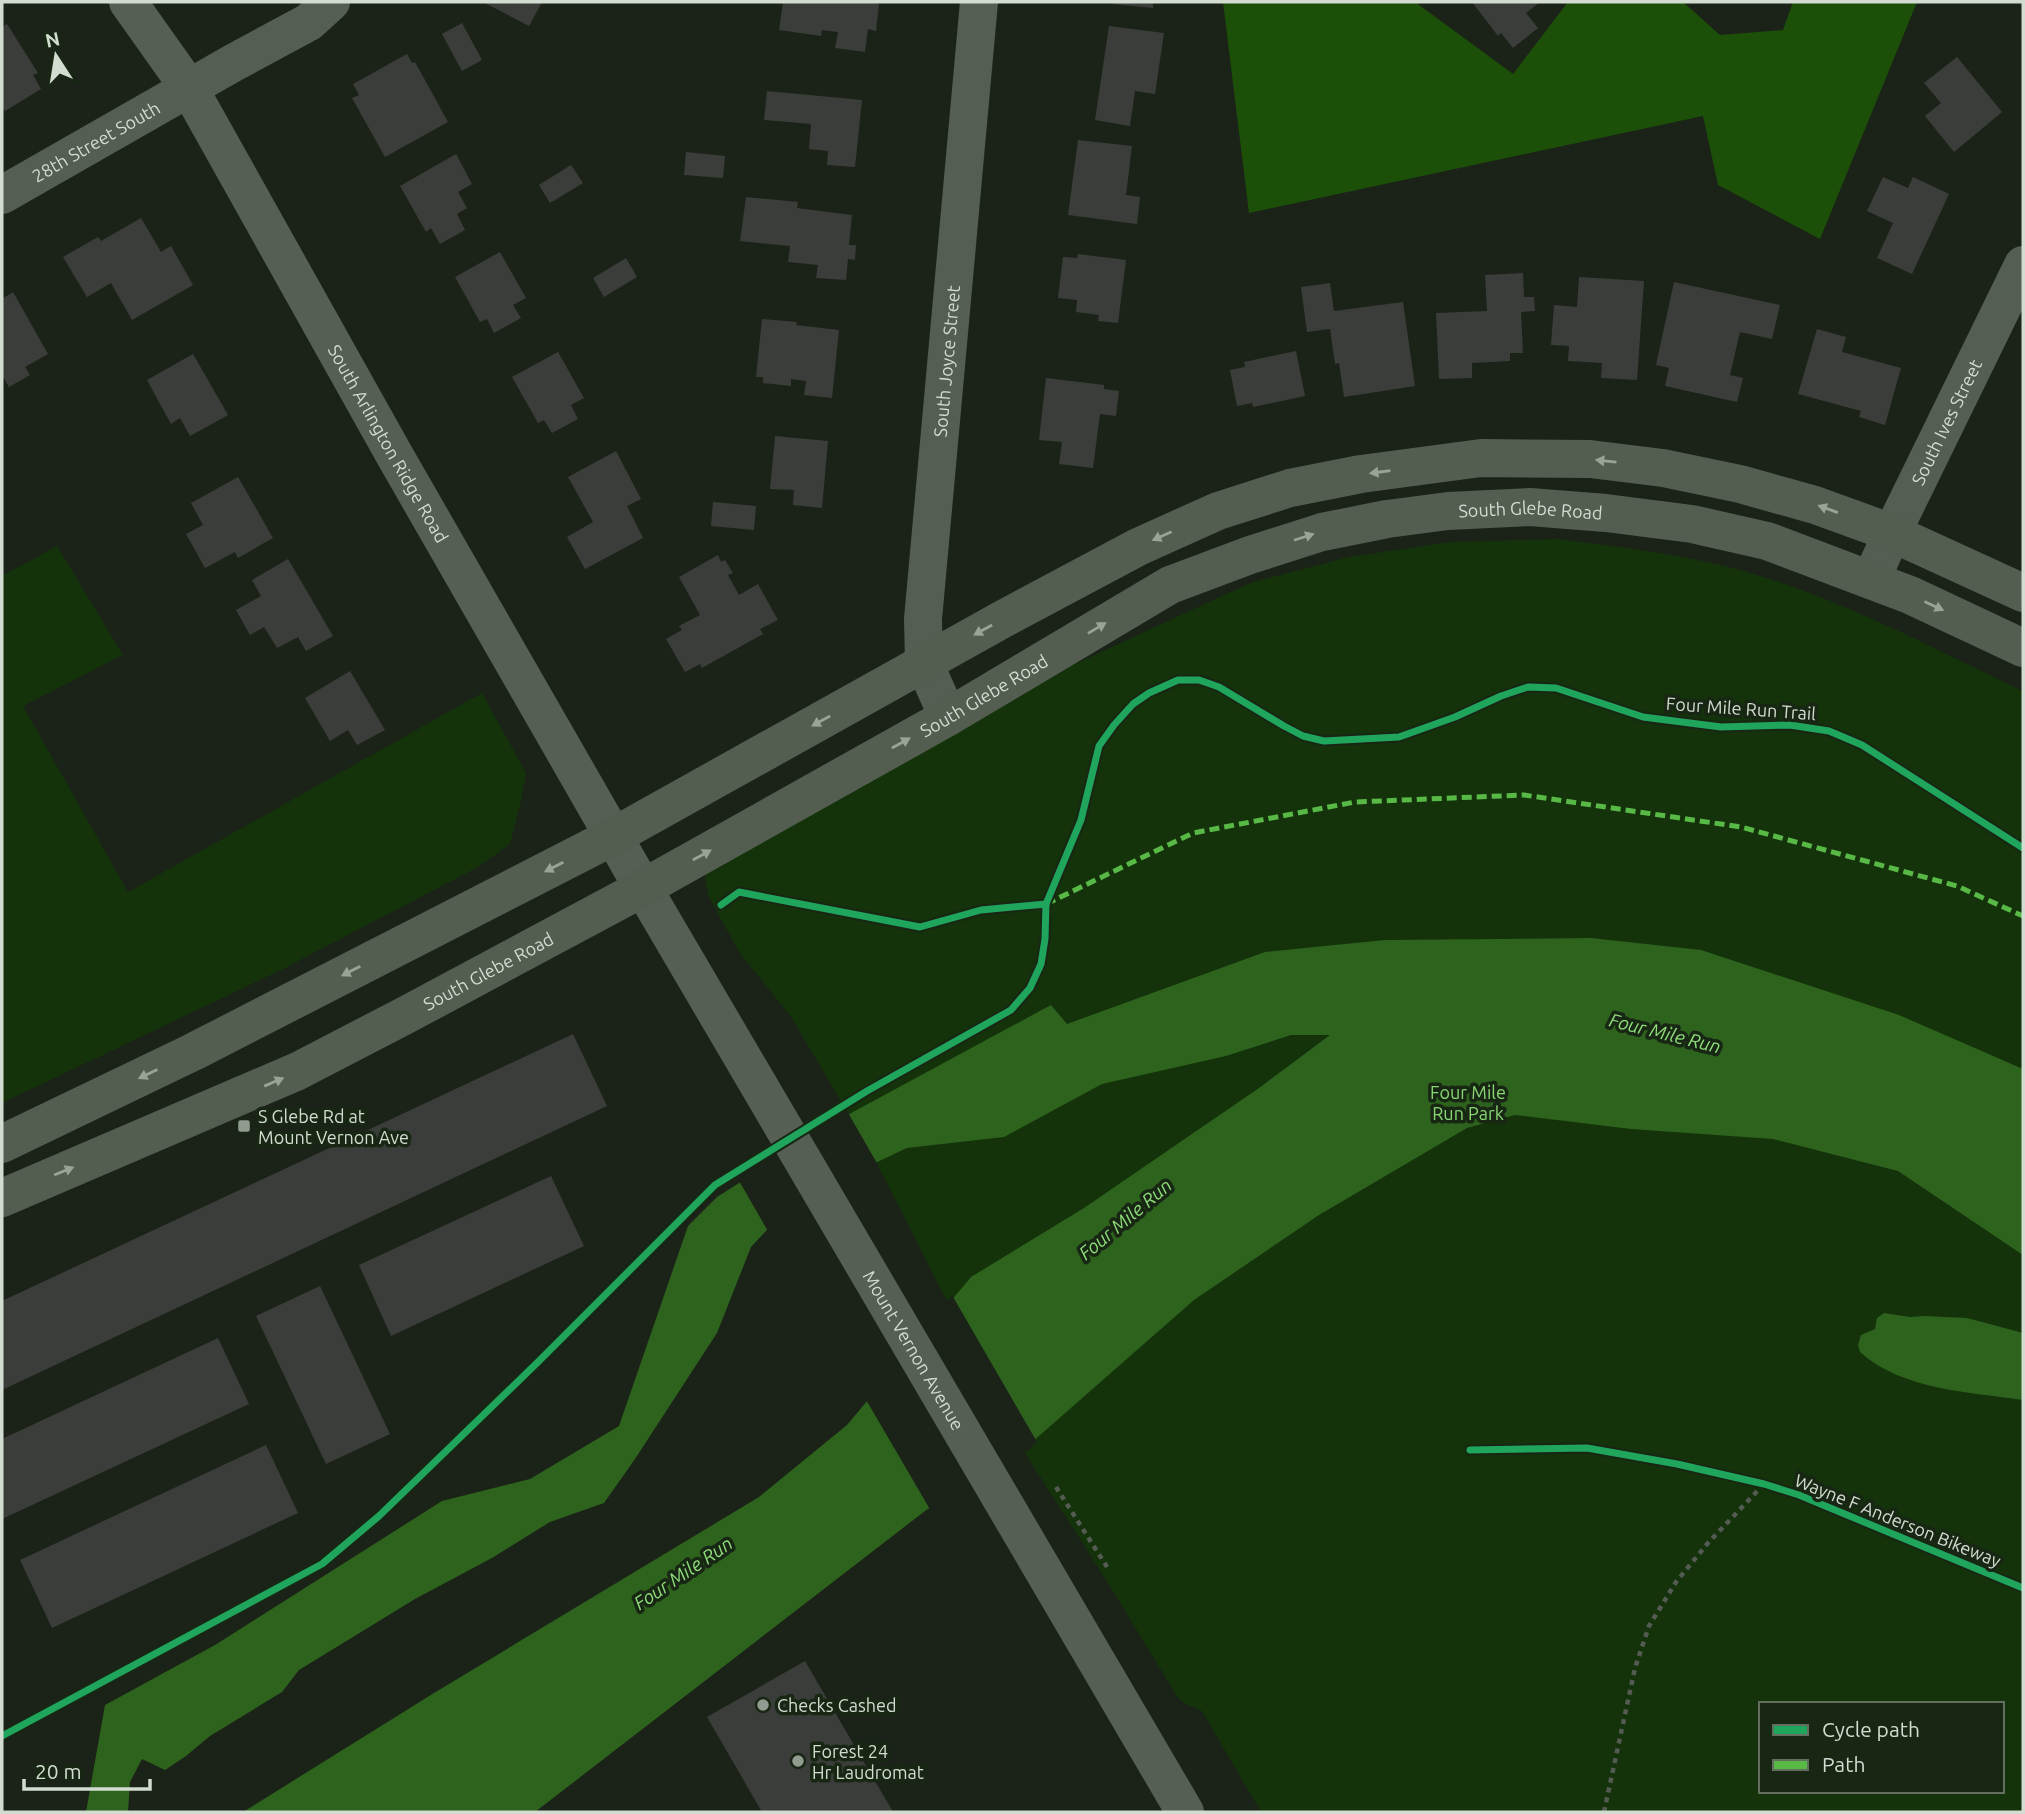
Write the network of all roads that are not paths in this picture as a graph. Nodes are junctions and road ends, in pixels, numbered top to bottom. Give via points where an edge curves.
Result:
1 (128, 2) edge
2 (331, 2) edge
3 (979, 2) edge
4 (189, 88) junction
5 (2, 195) edge
6 (2023, 265) edge
7 (1892, 533) junction
8 (1871, 580) junction
9 (2023, 593) edge
10 (2023, 648) edge
11 (924, 663) junction
12 (948, 717) junction
13 (614, 836) junction
14 (643, 888) junction
15 (2, 1144) edge
16 (2, 1198) edge
17 (1185, 1812) edge

1 - 4 main road, South Arlington Ridge Road
2 - 4 street, 28th Street South via 309,22
3 - 11 street, South Joyce Street via 923,619
4 - 5 street, 28th Street South
4 - 13 main road, South Arlington Ridge Road
6 - 7 street, South Ives Street
7 - 8 street, South Ives Street
7 - 9 main road
7 -> 11 main road via 1740,484 1590,459 1481,458 1361,474 1290,488 1218,511 1138,547
8 -> 10 main road, South Glebe Road
12 -> 8 main road, South Glebe Road via 1170,584 1322,531 1387,519 1530,507 1606,513 1692,524 1767,541
11 - 12 street, South Joyce Street
11 -> 13 main road
14 -> 12 main road, South Glebe Road
13 - 14 main road, South Arlington Ridge Road
13 -> 15 main road via 193,1052
16 -> 14 main road, South Glebe Road via 298,1071
14 - 17 main road, Mount Vernon Avenue

